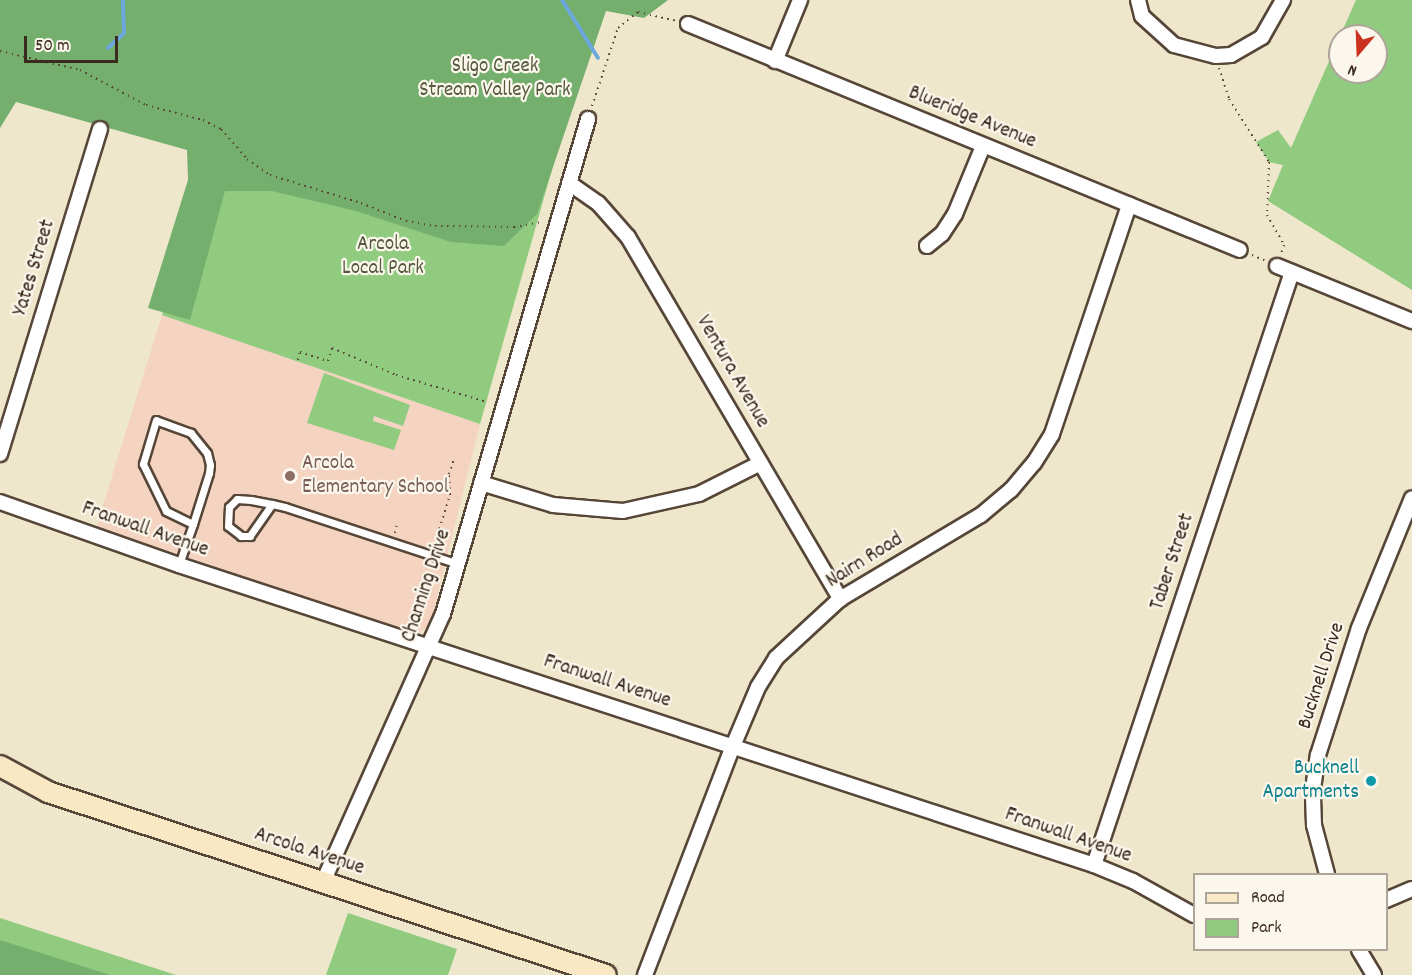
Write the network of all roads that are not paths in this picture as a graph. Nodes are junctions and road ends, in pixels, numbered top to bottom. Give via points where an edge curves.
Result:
1 (800, 0) edge
2 (1138, 0) edge
3 (1283, 0) edge
4 (688, 24) road end
5 (775, 61) junction
6 (588, 119) road end
7 (100, 129) dead end
8 (983, 146) junction
9 (569, 183) junction
10 (1129, 205) junction
11 (927, 246) dead end
12 (1240, 250) road end
13 (1277, 266) road end
14 (1292, 272) junction
15 (1412, 321) edge
16 (0, 454) edge
17 (761, 463) junction
18 (481, 483) junction
19 (1412, 498) edge
20 (0, 502) edge
21 (272, 504) junction
22 (193, 524) junction
23 (458, 564) junction
24 (179, 565) junction
25 (840, 599) junction
26 (430, 647) junction
27 (733, 746) junction
28 (0, 766) edge
29 (1094, 865) junction
30 (1327, 873) edge
31 (323, 882) junction
32 (1412, 889) edge
33 (1388, 899) edge
34 (1193, 914) edge
35 (1360, 951) edge
36 (606, 975) edge
37 (645, 975) edge
38 (1374, 975) edge

1 - 5 street
2 - 3 street via 1142,16 1165,39 1216,56 1231,55 1262,38
4 - 5 street, Blueridge Avenue
5 - 8 street, Blueridge Avenue
6 - 9 street, Channing Drive
7 - 16 street, Yates Street
8 - 10 street, Blueridge Avenue
8 - 11 street via 955,214 942,234
9 - 17 street, Ventura Avenue via 598,202 628,237
9 - 18 street, Channing Drive
10 - 12 street, Blueridge Avenue
10 - 25 street, Nairn Road via 1052,434 1034,463 1011,490 981,515
13 - 14 street
14 - 15 street
14 - 29 street, Taber Street
17 - 18 street via 699,494 623,511 553,505
17 - 25 street, Ventura Avenue
18 - 23 street, Channing Drive
19 - 30 street, Bucknell Drive via 1359,628 1318,755 1314,825
20 - 24 street, Franwall Avenue
21 - 21 lane via 237,499 229,507 228,526 241,536 250,536
21 - 23 lane
22 - 22 lane via 209,473 207,453 191,434 156,420 143,464 171,516
22 - 24 lane
23 - 26 street, Channing Drive
24 - 26 street, Franwall Avenue
25 - 27 street, Nairn Road via 776,658 758,687
26 - 27 street, Franwall Avenue
26 - 31 street, Channing Drive
27 - 29 street, Franwall Avenue
27 - 37 street, Nairn Road
28 - 31 street, Arcola Avenue via 48,792
29 - 34 street, Franwall Avenue via 1133,881
31 - 36 street, Arcola Avenue
32 - 33 street
35 - 38 street

